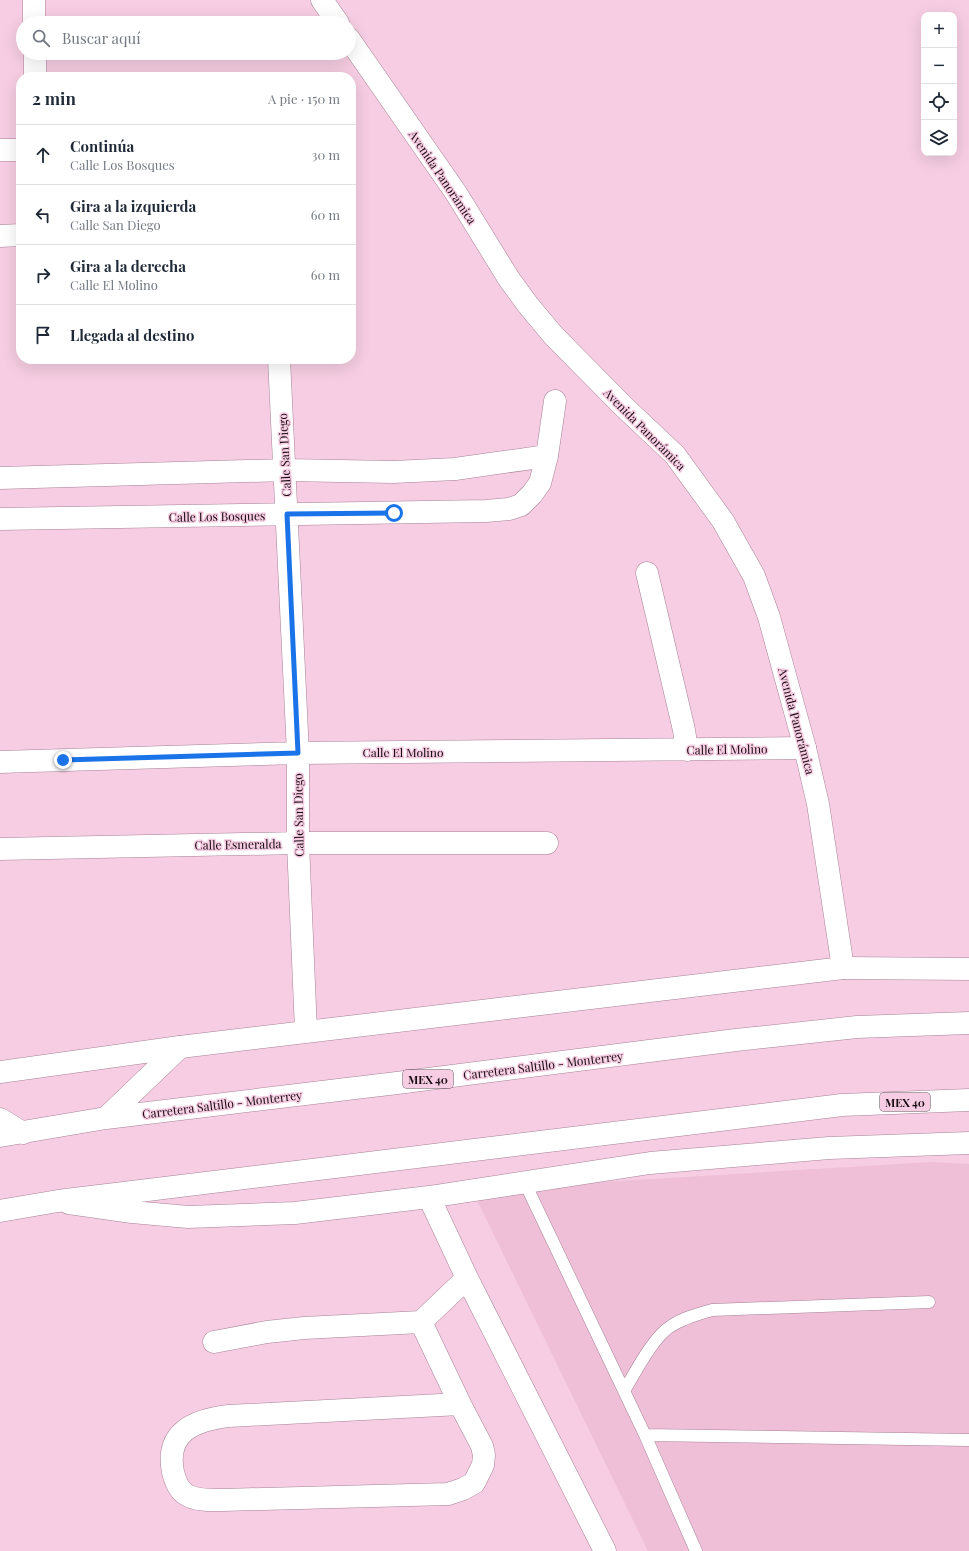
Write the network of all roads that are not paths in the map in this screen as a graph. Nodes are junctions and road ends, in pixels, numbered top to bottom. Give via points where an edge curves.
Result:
1 (34, 0) edge
2 (322, 0) edge
3 (34, 16) edge
4 (333, 16) edge
5 (356, 49) edge
6 (35, 60) edge
7 (35, 72) edge
8 (0, 150) edge
9 (16, 150) edge
10 (0, 236) edge
11 (16, 236) edge
12 (280, 364) edge
13 (555, 401) dead end
14 (547, 456) junction
15 (286, 470) junction
16 (0, 478) edge
17 (287, 514) junction
18 (0, 519) edge
19 (647, 573) dead end
20 (806, 748) junction
21 (686, 750) junction
22 (298, 753) junction
23 (0, 762) edge
24 (298, 843) junction
25 (547, 843) dead end
26 (0, 849) edge
27 (843, 968) junction
28 (969, 969) edge
29 (969, 1023) edge
30 (306, 1031) junction
31 (180, 1046) junction
32 (0, 1072) edge
33 (969, 1100) edge
34 (106, 1118) junction
35 (0, 1119) edge
36 (23, 1133) junction
37 (0, 1136) edge
38 (969, 1143) edge
39 (524, 1181) junction
40 (429, 1197) junction
41 (58, 1201) junction
42 (0, 1211) edge
43 (466, 1278) junction
44 (929, 1302) dead end
45 (421, 1322) junction
46 (214, 1342) dead end
47 (624, 1391) junction
48 (460, 1404) junction
49 (645, 1435) junction
50 (969, 1440) edge
51 (605, 1551) edge
52 (696, 1551) edge

1 - 3 main road
2 - 4 main road
5 - 20 main road, Avenida Panorámica via 456,193 528,305 553,335 675,455 723,520 754,576 769,617
6 - 7 main road
8 - 9 main road
10 - 11 main road
12 - 15 main road, Calle San Diego
13 - 14 main road, Calle Los Bosques
14 - 15 main road via 496,464 394,472
14 - 17 main road, Calle Los Bosques via 540,484 521,505 509,509
15 - 16 main road
15 - 17 main road, Calle San Diego
17 - 18 main road, Calle Los Bosques
17 - 22 main road, Calle San Diego
19 - 21 main road via 684,730
20 - 21 main road, Calle El Molino
20 - 27 main road, Avenida Panorámica via 818,804
21 - 22 main road, Calle El Molino
22 - 23 main road, Calle El Molino
22 - 24 main road, Calle San Diego
24 - 25 main road, Calle Esmeralda
24 - 26 main road, Calle Esmeralda
24 - 30 main road, Calle San Diego
27 - 28 main road
27 - 30 main road
29 - 34 main road, Carretera Saltillo - Monterrey / MEX 40 via 856,1027 736,1040
30 - 31 main road
31 - 32 main road
31 - 34 main road
33 - 41 main road, MEX 40 via 842,1105
34 - 36 main road, Carretera Saltillo - Monterrey / MEX 40
35 - 36 main road
36 - 37 main road, Carretera Saltillo - Monterrey / MEX 40
38 - 39 main road via 829,1148 650,1163
39 - 40 main road
39 - 47 lane
40 - 41 main road via 295,1213 188,1217
40 - 43 main road
41 - 42 main road, MEX 40
43 - 45 main road
43 - 51 main road
44 - 47 lane via 712,1310 670,1326 654,1344
45 - 46 main road via 304,1328
45 - 48 main road
47 - 49 lane
48 - 48 main road via 482,1446 483,1465 474,1483 463,1490 448,1494 196,1499 182,1491 174,1476 171,1461 174,1443 189,1428 207,1419
49 - 50 lane
49 - 52 lane

